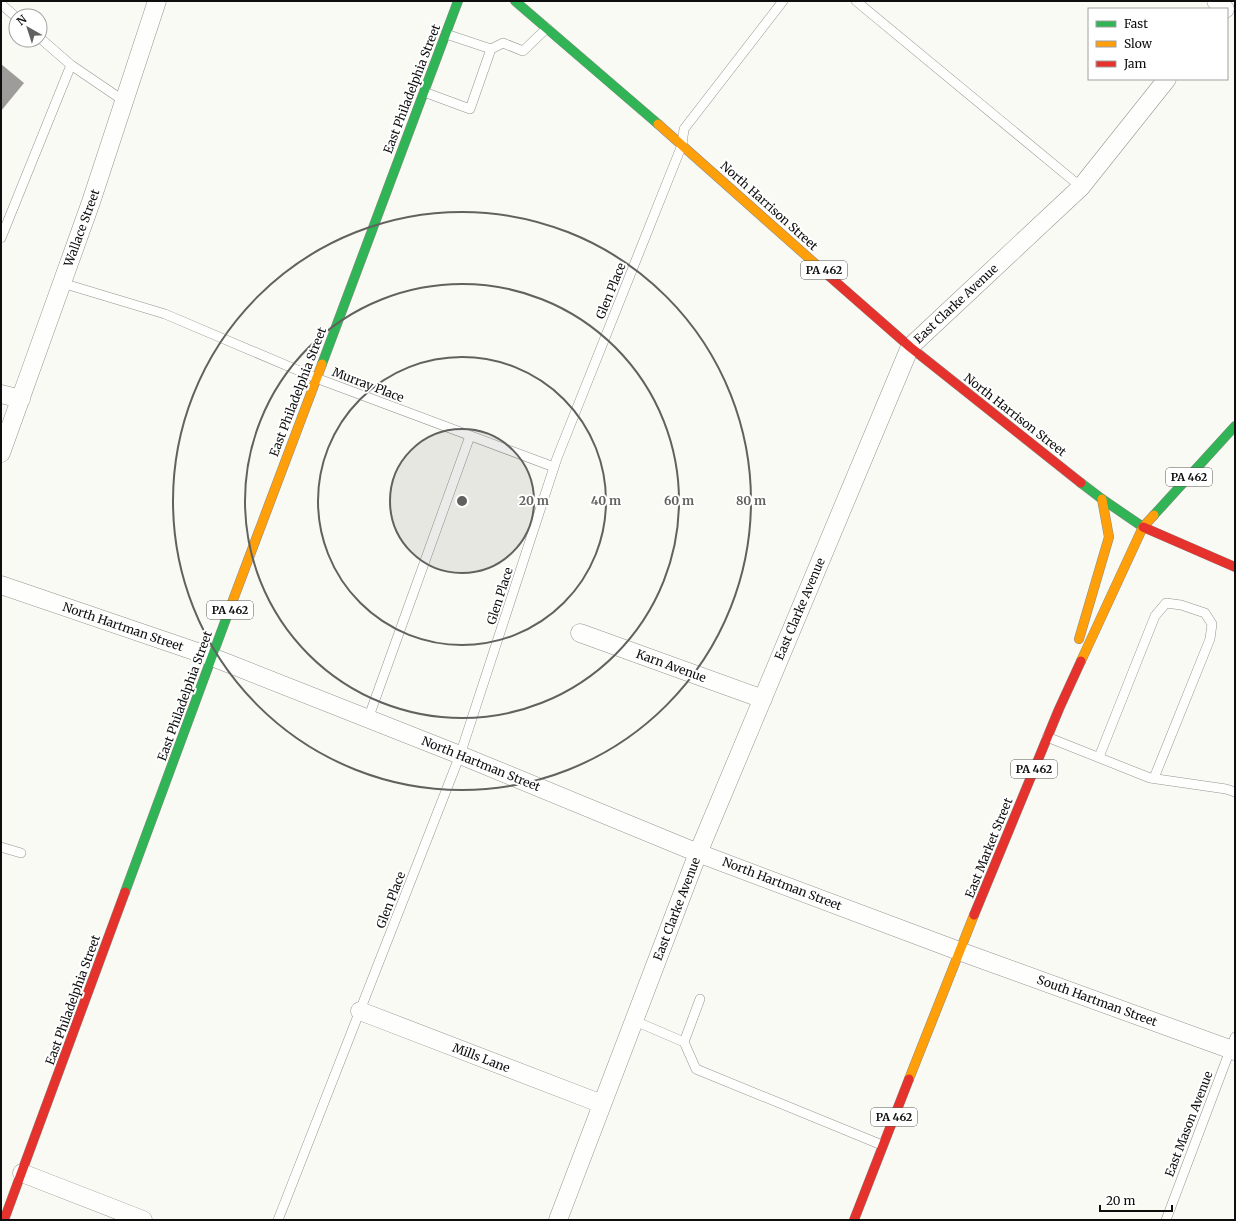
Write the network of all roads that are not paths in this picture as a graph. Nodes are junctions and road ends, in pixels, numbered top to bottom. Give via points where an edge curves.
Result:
1 (157, 1) edge
2 (458, 1) edge
3 (516, 1) edge
4 (783, 1) edge
5 (856, 1) edge
6 (547, 28) junction
7 (446, 34) junction
8 (48, 45) edge
9 (491, 49) junction
10 (71, 65) junction
11 (1166, 80) edge
12 (424, 92) junction
13 (124, 101) junction
14 (682, 145) junction
15 (1081, 187) junction
16 (1, 238) edge
17 (62, 283) junction
18 (910, 347) junction
19 (316, 378) junction
20 (1, 394) edge
21 (21, 399) junction
22 (1235, 426) edge
23 (470, 436) junction
24 (1, 453) edge
25 (554, 467) junction
26 (1102, 499) junction
27 (1143, 527) junction
28 (1235, 567) edge
29 (1, 585) edge
30 (580, 633) dead end
31 (212, 657) junction
32 (763, 698) junction
33 (1059, 709) junction
34 (368, 719) junction
35 (1047, 737) junction
36 (460, 755) junction
37 (1099, 757) junction
38 (1154, 778) junction
39 (1235, 792) edge
40 (1, 847) edge
41 (21, 853) dead end
42 (698, 853) junction
43 (959, 951) junction
44 (700, 999) dead end
45 (360, 1011) junction
46 (635, 1020) junction
47 (684, 1042) junction
48 (1233, 1046) edge
49 (602, 1104) junction
50 (882, 1145) junction
51 (22, 1173) junction
52 (1, 1215) edge
53 (4, 1220) edge
54 (143, 1220) edge
55 (278, 1220) edge
56 (558, 1220) edge
57 (854, 1220) edge
58 (1166, 1220) edge

1 - 13 street, Wallace Street
2 - 7 main road, East Philadelphia Street / PA 462
3 - 6 main road, North Harrison Street / PA 462
4 - 14 lane, Glen Place via 684,129
5 - 15 lane
6 - 9 lane via 523,50 503,43
6 - 14 main road, North Harrison Street / PA 462
7 - 9 lane
7 - 12 main road, East Philadelphia Street / PA 462
8 - 10 lane
9 - 12 lane via 470,109
10 - 13 lane
10 - 16 lane
11 - 15 street, East Clarke Avenue
12 - 19 main road, East Philadelphia Street / PA 462
13 - 17 street, Wallace Street
14 - 18 main road, North Harrison Street / PA 462
14 - 25 lane, Glen Place
15 - 18 street, East Clarke Avenue
17 - 19 lane, Murray Place via 165,314
17 - 21 street, Wallace Street
18 - 26 main road, North Harrison Street / PA 462
18 - 32 street, East Clarke Avenue
19 - 23 lane, Murray Place
19 - 31 main road, East Philadelphia Street / PA 462
20 - 21 street
21 - 24 street, Wallace Street
22 - 27 main road, East Market Street / PA 462
23 - 25 lane, Murray Place
23 - 34 lane
25 - 36 lane, Glen Place
26 - 27 main road, North Harrison Street / PA 462
26 - 33 main road via 1109,537
27 - 28 main road, North Harrison Street
27 - 33 main road, East Market Street / PA 462
29 - 31 street, North Hartman Street
30 - 32 street, Karn Avenue
31 - 34 street, North Hartman Street
31 - 51 main road, East Philadelphia Street / PA 462
32 - 42 street, East Clarke Avenue
33 - 35 main road, East Market Street / PA 462
34 - 36 street, North Hartman Street
35 - 37 lane
35 - 43 main road, East Market Street / PA 462
36 - 42 street, North Hartman Street
36 - 45 lane, Glen Place
37 - 38 lane
37 - 38 lane via 1155,616 1166,603 1205,613 1212,624 1210,638
38 - 39 lane
40 - 41 lane
42 - 43 street, North Hartman Street
42 - 46 street, East Clarke Avenue
43 - 48 street, South Hartman Street
43 - 50 main road, East Market Street / PA 462
44 - 47 lane
45 - 49 street, Mills Lane
45 - 55 lane, Glen Place
46 - 47 lane
46 - 49 street, East Clarke Avenue
47 - 50 lane via 696,1068
48 - 58 lane, East Mason Avenue
49 - 56 street, East Clarke Avenue
50 - 57 main road, East Market Street / PA 462
51 - 53 main road, East Philadelphia Street / PA 462
51 - 54 street
52 - 53 street

